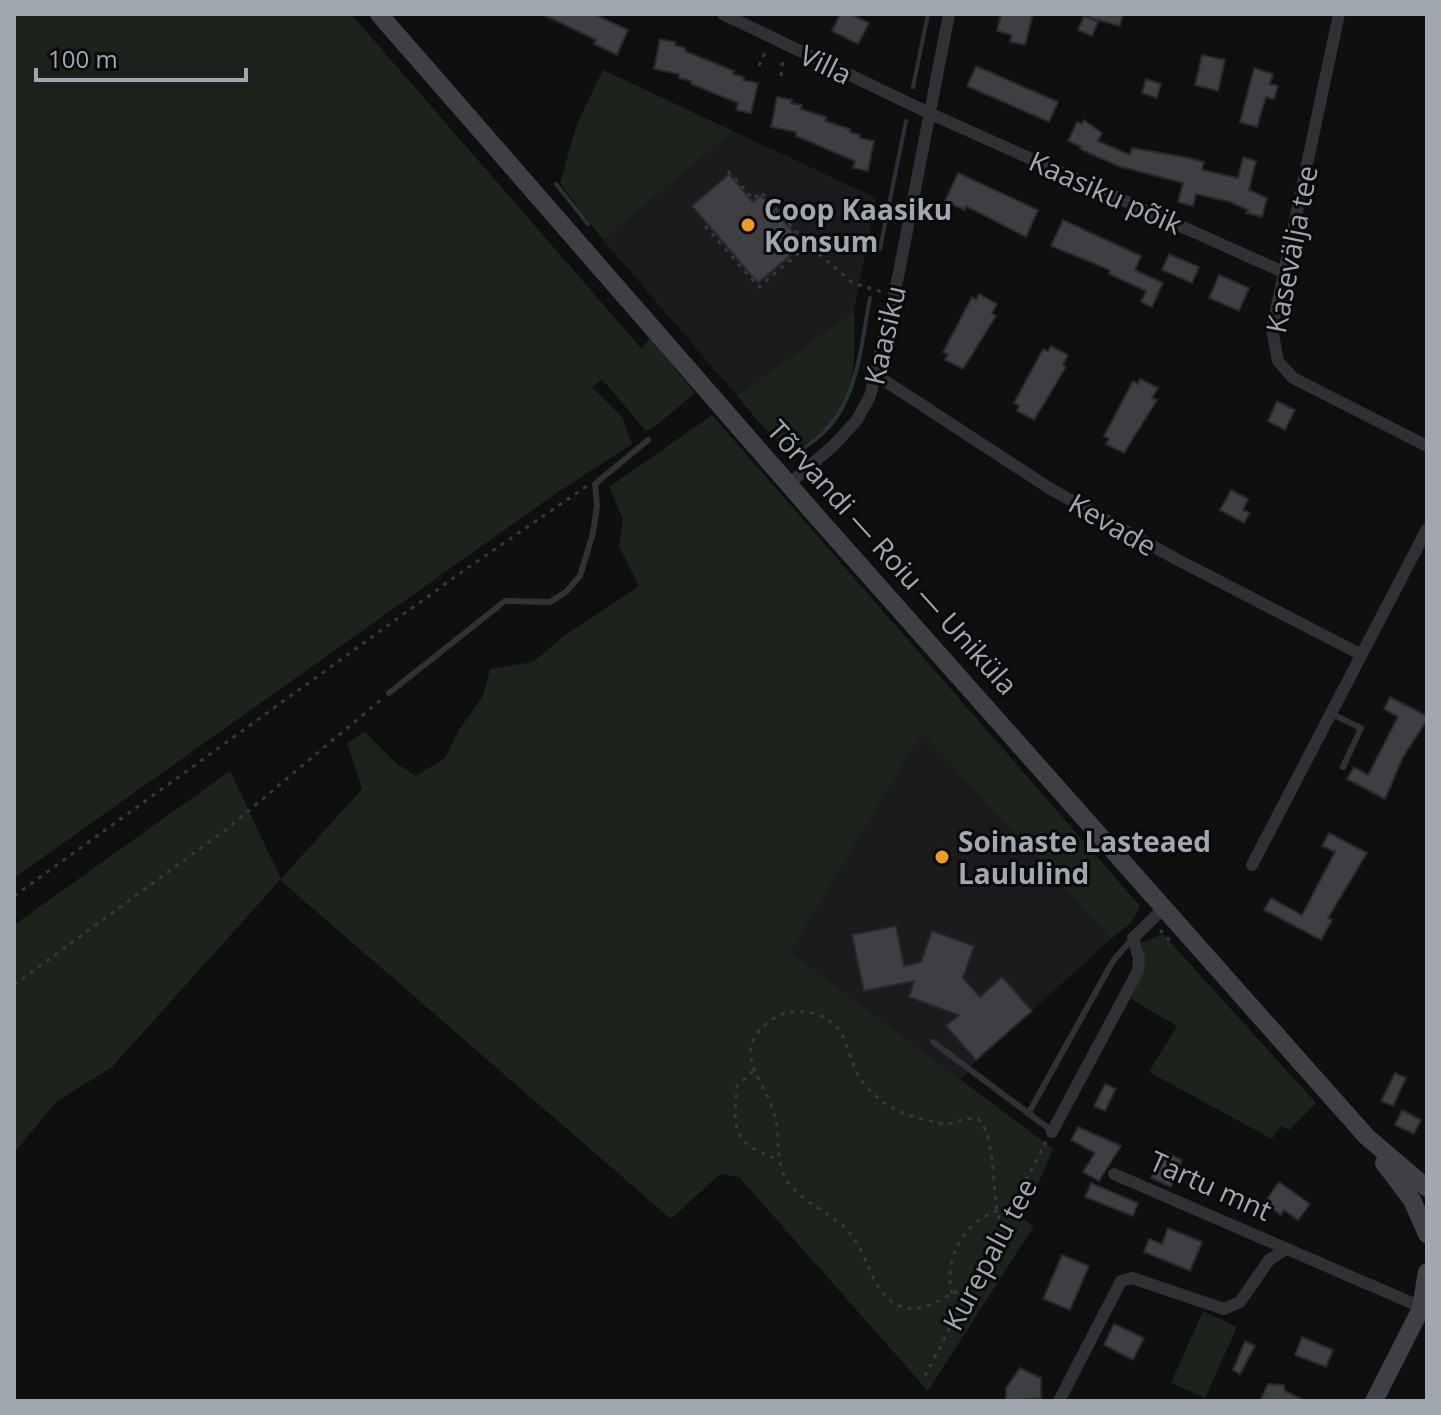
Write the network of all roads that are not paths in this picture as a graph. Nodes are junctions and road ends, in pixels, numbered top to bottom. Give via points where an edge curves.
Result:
1 (379, 14) edge
2 (723, 14) edge
3 (949, 14) edge
4 (1339, 14) edge
5 (929, 113) junction
6 (1283, 272) junction
7 (876, 375) junction
8 (648, 440) dead end
9 (1427, 446) edge
10 (789, 484) junction
11 (1427, 529) edge
12 (1360, 654) junction
13 (389, 693) road end
14 (1330, 713) junction
15 (1343, 767) dead end
16 (1252, 865) dead end
17 (1165, 907) junction
18 (1133, 938) junction
19 (933, 1042) dead end
20 (1028, 1114) junction
21 (1052, 1132) joint
22 (1367, 1137) junction
23 (1114, 1174) dead end
24 (1427, 1188) edge
25 (1423, 1206) edge
26 (1427, 1234) edge
27 (1286, 1249) junction
28 (1427, 1272) edge
29 (1425, 1305) edge
30 (1059, 1401) edge
31 (1374, 1401) edge

1 - 10 street, Tõrvandi — Roiu — Uniküla
2 - 5 street, Villa
3 - 5 street, Kaasiku
4 - 6 street, Kasevälja tee
5 - 6 street, Kaasiku põik
5 - 7 street, Kaasiku
6 - 9 street, Kasevälja tee via 1272,341 1285,370 1309,389
7 - 10 street, Kaasiku via 857,420
7 - 12 street, Kevade via 1049,488
8 - 13 lane via 595,484 593,533 580,576 566,592 550,602 505,601
10 - 17 street, Tõrvandi — Roiu — Uniküla
11 - 12 street
12 - 14 street
14 - 15 lane via 1361,728
14 - 16 street
17 - 18 street
17 - 22 street, Tõrvandi — Roiu — Uniküla
18 - 20 lane via 1113,961
18 - 21 street via 1138,971
19 - 20 lane
20 - 21 lane
22 - 24 street, Tõrvandi — Roiu — Uniküla
22 - 25 street, Tõrvandi — Roiu — Uniküla
23 - 27 street, Tartu mnt
25 - 26 street, Tõrvandi — Roiu — Uniküla
27 - 29 street, Tartu mnt
27 - 30 street, Tartu mnt via 1269,1260 1240,1302 1224,1309 1132,1278 1121,1281
28 - 29 street
29 - 31 street

